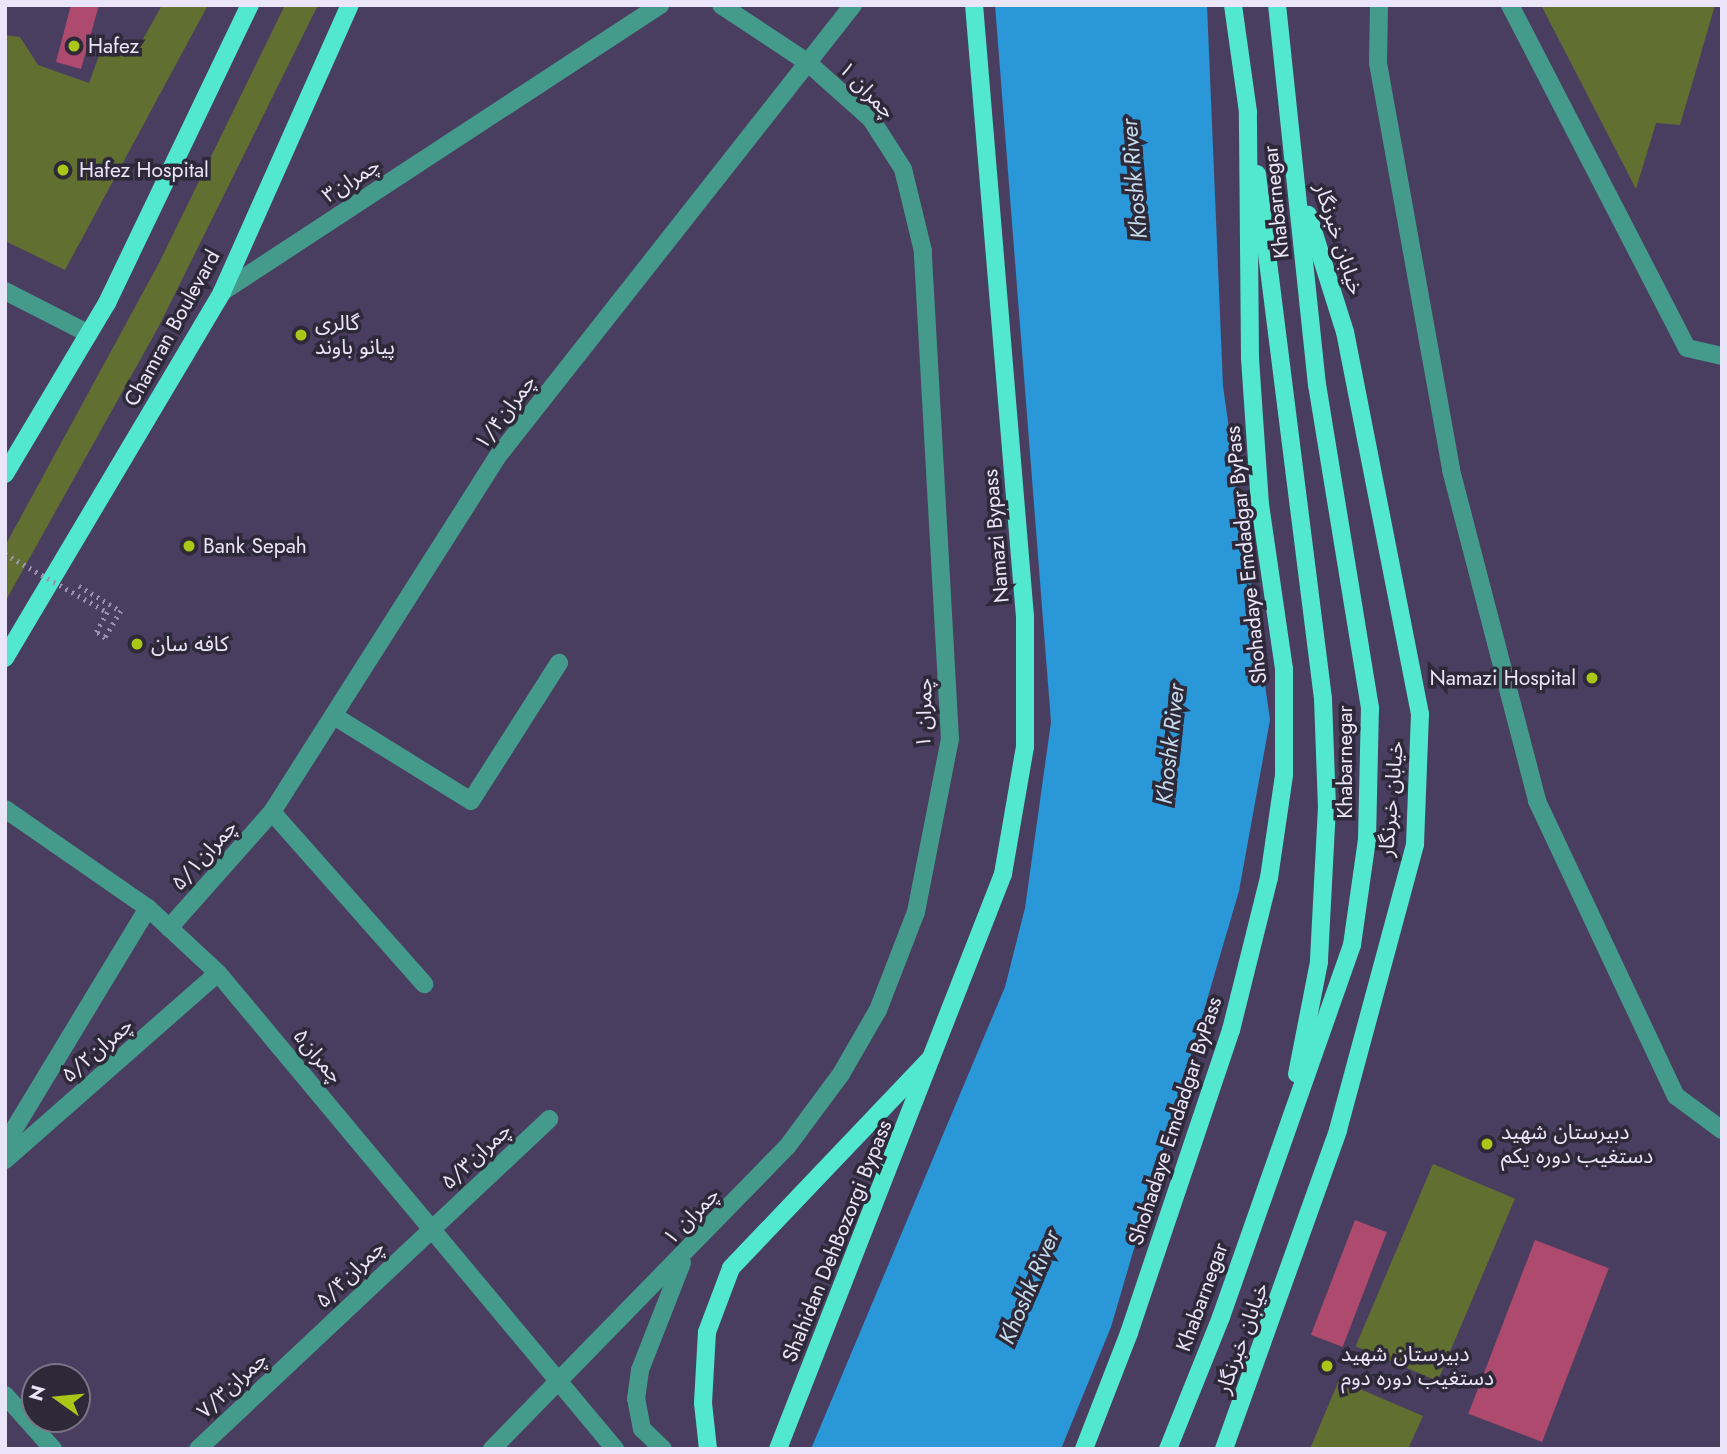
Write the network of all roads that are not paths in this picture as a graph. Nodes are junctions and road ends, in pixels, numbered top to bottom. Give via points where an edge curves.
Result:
1 (250, 5) edge
2 (350, 5) edge
3 (660, 5) edge
4 (721, 5) edge
5 (853, 5) edge
6 (974, 5) edge
7 (1233, 5) edge
8 (1277, 5) edge
9 (1379, 5) edge
10 (1510, 5) edge
11 (807, 62) junction
12 (1248, 112) junction
13 (1297, 180) junction
14 (5, 291) edge
15 (222, 292) junction
16 (89, 334) junction
17 (1722, 356) edge
18 (5, 474) edge
19 (5, 658) edge
20 (559, 663) dead end
21 (334, 716) junction
22 (5, 808) edge
23 (272, 813) junction
24 (148, 908) junction
25 (169, 928) junction
26 (218, 974) junction
27 (424, 984) dead end
28 (937, 1051) junction
29 (550, 1119) dead end
30 (1722, 1130) edge
31 (1286, 1132) junction
32 (5, 1144) edge
33 (5, 1160) edge
34 (433, 1226) junction
35 (685, 1255) junction
36 (298, 1355) joint
37 (558, 1375) junction
38 (5, 1395) edge
39 (52, 1449) edge
40 (198, 1449) edge
41 (492, 1449) edge
42 (615, 1449) edge
43 (663, 1449) edge
44 (708, 1449) edge
45 (778, 1449) edge
46 (1084, 1449) edge
47 (1168, 1449) edge
48 (1224, 1449) edge

1 - 16 main road
2 - 15 main road, Chamran Boulevard
3 - 15 street, چمران۳
4 - 11 street, چمران ۱
5 - 11 street, چمران۱/۴
6 - 28 main road, Namazi Bypass via 1025,617 1025,747 1003,874
7 - 12 main road, Shohadaye Emdadgar ByPass
8 - 13 main road, Khabarnegar
9 - 30 street via 1378,63 1451,470 1536,801 1676,1096
10 - 17 street via 1687,348
11 - 21 street, چمران۱/۴ via 498,456
11 - 35 street, چمران ۱ via 870,119 903,169 923,251 950,739 916,912 878,1010 841,1074 787,1147
12 - 31 main road via 1282,340 1323,699 1327,807 1319,962
12 - 46 main road, Shohadaye Emdadgar ByPass via 1250,357 1259,505 1284,669 1284,775 1269,878 1231,1030 1129,1333
13 - 31 main road, Khabarnegar via 1317,385 1370,708 1367,839 1352,945
13 - 48 main road, خیابان خبرنگار via 1345,332 1420,714 1415,845 1338,1130
14 - 16 street
15 - 19 main road, Chamran Boulevard
16 - 18 main road
20 - 21 street via 471,801
21 - 23 street, چمران۱/۴
22 - 24 street, چمران۵
23 - 25 street, چمران۵/۱
23 - 27 street
24 - 25 street, چمران۵
24 - 32 street, چمران۵/۲
25 - 26 street, چمران۵
26 - 33 street, چمران۵/۲
26 - 34 street, چمران۵
28 - 44 main road via 731,1268 707,1332 703,1402
28 - 45 main road, Shahidan DehBozorgi Bypass
29 - 34 street, چمران۵/۳
31 - 47 main road, Khabarnegar
34 - 36 street, چمران۵/۴
34 - 37 street, چمران۵
35 - 37 street, چمران ۱
35 - 43 street via 654,1328 636,1399 642,1429
36 - 40 street, چمران۷/۳
37 - 41 street, چمران ۱
37 - 42 street, چمران۵
38 - 39 street

